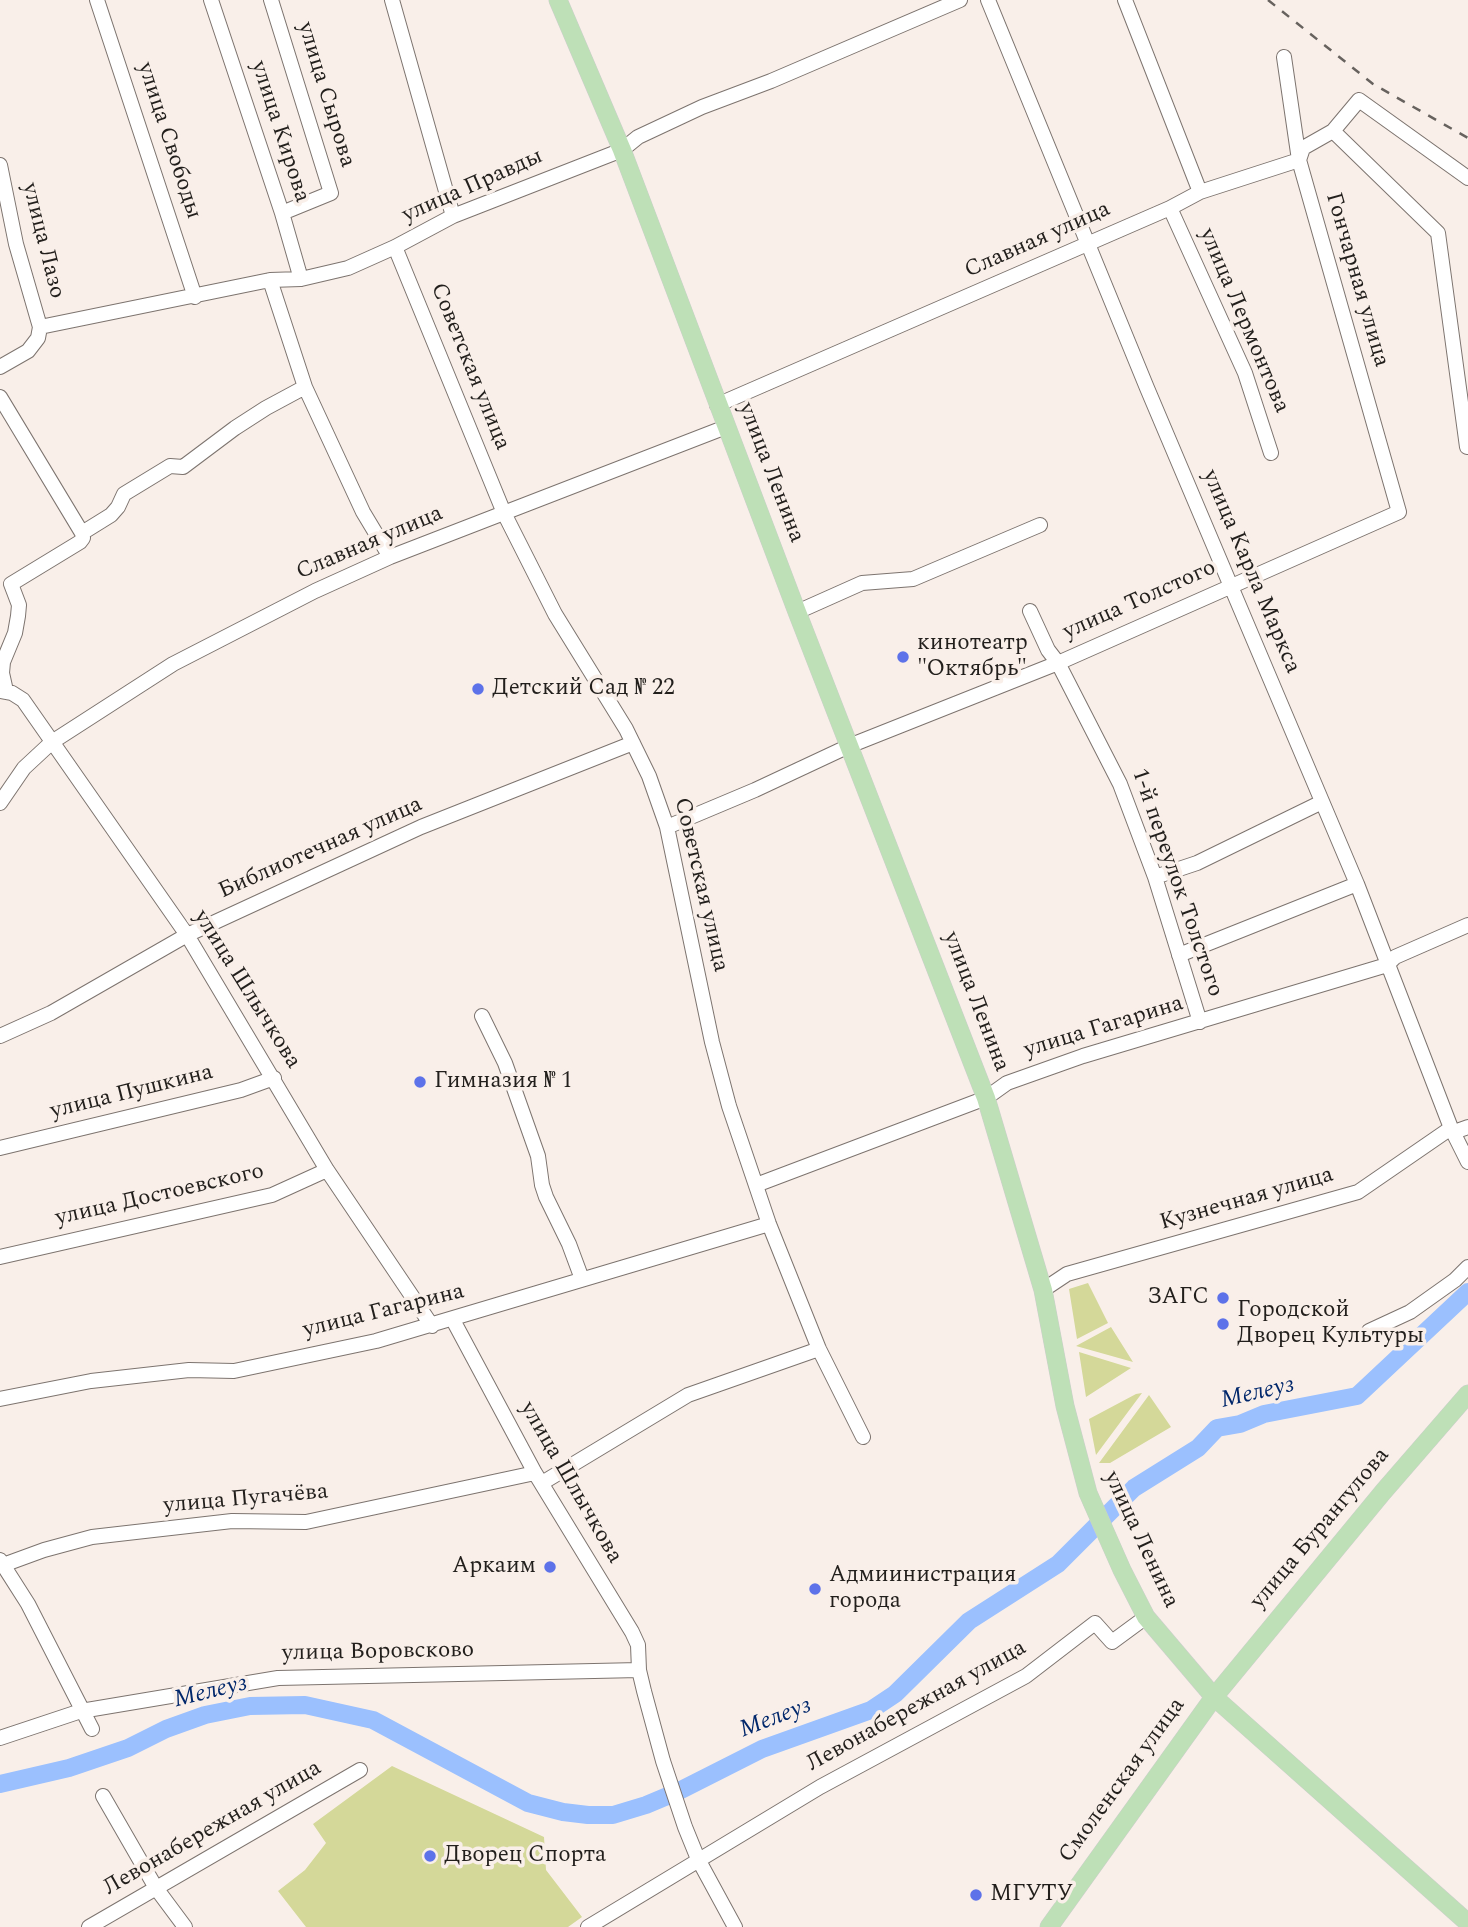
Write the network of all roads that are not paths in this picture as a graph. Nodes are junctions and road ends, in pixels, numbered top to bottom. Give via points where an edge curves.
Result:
1 (97, 0) edge
2 (211, 0) edge
3 (271, 0) edge
4 (392, 0) edge
5 (558, 0) edge
6 (960, 0) edge
7 (988, 0) edge
8 (1125, 0) edge
9 (1284, 57) dead end
10 (1333, 131) junction
11 (622, 150) junction
12 (1299, 160) junction
13 (0, 166) edge
14 (1468, 178) edge
15 (1200, 192) junction
16 (1170, 208) junction
17 (282, 213) junction
18 (453, 216) junction
19 (1089, 242) junction
20 (396, 247) junction
21 (301, 279) junction
22 (270, 281) junction
23 (195, 297) junction
24 (40, 327) junction
25 (0, 367) edge
26 (305, 387) junction
27 (0, 397) edge
28 (717, 405) junction
29 (726, 427) junction
30 (1467, 447) edge
31 (1271, 453) dead end
32 (1399, 512) joint
33 (504, 513) junction
34 (1041, 525) dead end
35 (82, 533) junction
36 (390, 557) junction
37 (1232, 585) junction
38 (1030, 611) dead end
39 (797, 612) junction
40 (1058, 663) junction
41 (3, 691) edge
42 (52, 742) junction
43 (633, 743) junction
44 (849, 746) junction
45 (1322, 802) junction
46 (0, 803) edge
47 (667, 827) junction
48 (1155, 877) junction
49 (1357, 884) junction
50 (1468, 925) edge
51 (187, 935) junction
52 (1179, 955) junction
53 (1387, 965) junction
54 (482, 1016) dead end
55 (1200, 1022) junction
56 (0, 1036) edge
57 (274, 1078) junction
58 (986, 1098) junction
59 (1468, 1127) edge
60 (1452, 1130) junction
61 (0, 1148) edge
62 (1468, 1162) edge
63 (327, 1170) junction
64 (756, 1185) junction
65 (769, 1224) junction
66 (0, 1257) edge
67 (1468, 1267) edge
68 (582, 1279) junction
69 (1043, 1290) junction
70 (453, 1320) junction
71 (432, 1326) junction
72 (1369, 1331) dead end
73 (819, 1349) junction
74 (1468, 1394) edge
75 (0, 1399) edge
76 (863, 1437) dead end
77 (538, 1478) junction
78 (2, 1563) edge
79 (1146, 1617) junction
80 (639, 1670) junction
81 (1214, 1697) junction
82 (81, 1711) junction
83 (92, 1729) dead end
84 (0, 1738) edge
85 (360, 1770) dead end
86 (103, 1796) dead end
87 (698, 1859) junction
88 (156, 1888) junction
89 (1468, 1923) edge
90 (89, 1927) edge
91 (185, 1927) edge
92 (588, 1927) edge
93 (735, 1927) edge
94 (1049, 1927) edge

1 - 23 street, улица Свободы
2 - 17 street, улица Кирова
3 - 17 street, улица Сырова via 331,193
4 - 18 street
5 - 11 main road, улица Ленина
6 - 11 street, улица Правды via 702,107 638,137
7 - 19 street, улица Карла Маркса
8 - 15 street
9 - 12 street, Гончарная улица
10 - 12 street, Славная улица via 1303,148
10 - 14 street, Славная улица via 1359,100
10 - 30 street via 1438,233
11 - 18 street, улица Правды
11 - 28 main road, улица Ленина
12 - 15 street, Славная улица
12 - 32 street, Гончарная улица
13 - 24 street, улица Лазо
15 - 16 street, Славная улица
16 - 19 street, Славная улица
16 - 31 street, улица Лермонтова via 1245,373
17 - 21 street, улица Кирова
18 - 20 street, улица Правды
19 - 28 street, Славная улица
19 - 37 street, улица Карла Маркса
20 - 21 street, улица Правды via 348,268
20 - 33 street, Советская улица
21 - 22 street, улица Правды
22 - 23 street, улица Правды
22 - 26 street
23 - 24 street, улица Правды
24 - 25 street via 28,351
26 - 35 street via 235,428 183,467 170,466 124,494 111,515
26 - 36 street via 363,512
27 - 35 street
28 - 29 main road, улица Ленина
29 - 33 street, Славная улица
29 - 39 main road, улица Ленина
32 - 37 street, улица Толстого
33 - 36 street, Славная улица
33 - 43 street, Советская улица via 555,614
34 - 39 street via 913,579 862,583
35 - 41 street via 80,542 11,584 19,605 15,633 3,662
36 - 42 street, Славная улица via 173,664
37 - 40 street, улица Толстого
37 - 45 street, улица Карла Маркса
38 - 40 street, 1-й переулок Толстого
39 - 44 main road, улица Ленина
40 - 44 street, улица Толстого
40 - 48 street, 1-й переулок Толстого via 1120,784
41 - 42 street, улица Шлычкова via 23,700
42 - 46 street, Славная улица via 24,768
42 - 51 street, улица Шлычкова
43 - 47 street, Советская улица
43 - 51 street, Библиотечная улица via 421,827
44 - 47 street, улица Толстого
44 - 58 main road, улица Ленина
45 - 48 street via 1197,863
45 - 49 street, улица Карла Маркса
47 - 64 street, Советская улица via 712,1042
48 - 52 street, 1-й переулок Толстого
49 - 52 street
49 - 53 street, улица Карла Маркса
50 - 53 street, улица Гагарина via 1395,957
51 - 56 street, Библиотечная улица via 51,1013
51 - 57 street, улица Шлычкова
52 - 55 street, 1-й переулок Толстого
53 - 55 street, улица Гагарина
53 - 60 street, улица Карла Маркса
54 - 68 street via 505,1063 538,1156 546,1197
55 - 58 street, улица Гагарина via 1083,1056 1007,1083
57 - 61 street, улица Пушкина
57 - 63 street, улица Шлычкова
58 - 64 street, улица Гагарина
58 - 69 main road, улица Ленина
59 - 60 street, Кузнечная улица
60 - 62 street, улица Карла Маркса
60 - 69 street, Кузнечная улица via 1357,1192 1067,1275
63 - 66 street, улица Достоевского via 272,1195
63 - 71 street, улица Шлычкова
64 - 65 street, Советская улица
65 - 68 street, улица Гагарина
65 - 73 street, Советская улица
67 - 72 street via 1410,1312
68 - 70 street, улица Гагарина
69 - 79 main road, улица Ленина via 1065,1406 1088,1493
70 - 71 street, улица Гагарина
70 - 77 street, улица Шлычкова
71 - 75 street, улица Гагарина via 234,1371 189,1370 91,1381
73 - 76 street, Советская улица
73 - 77 street, улица Пугачёва via 688,1395
74 - 81 main road, улица Бурангулова
77 - 78 street, улица Пугачёва via 306,1522 232,1521 92,1537
77 - 80 street, улица Шлычкова via 632,1632 638,1645
78 - 82 street via 34,1615
79 - 81 main road, улица Ленина
79 - 87 street, Левонабережная улица via 1112,1642 1095,1623 1026,1676
80 - 82 street, улица Воровсково via 278,1678
80 - 87 street, улица Шлычкова via 663,1761
81 - 89 main road, улица Ленина
81 - 94 main road, Смоленская улица
82 - 83 street
82 - 84 street, улица Воровсково
85 - 88 street, Левонабережная улица
86 - 88 street
87 - 92 street
87 - 93 street, улица Шлычкова
88 - 90 street, Левонабережная улица
88 - 91 street

